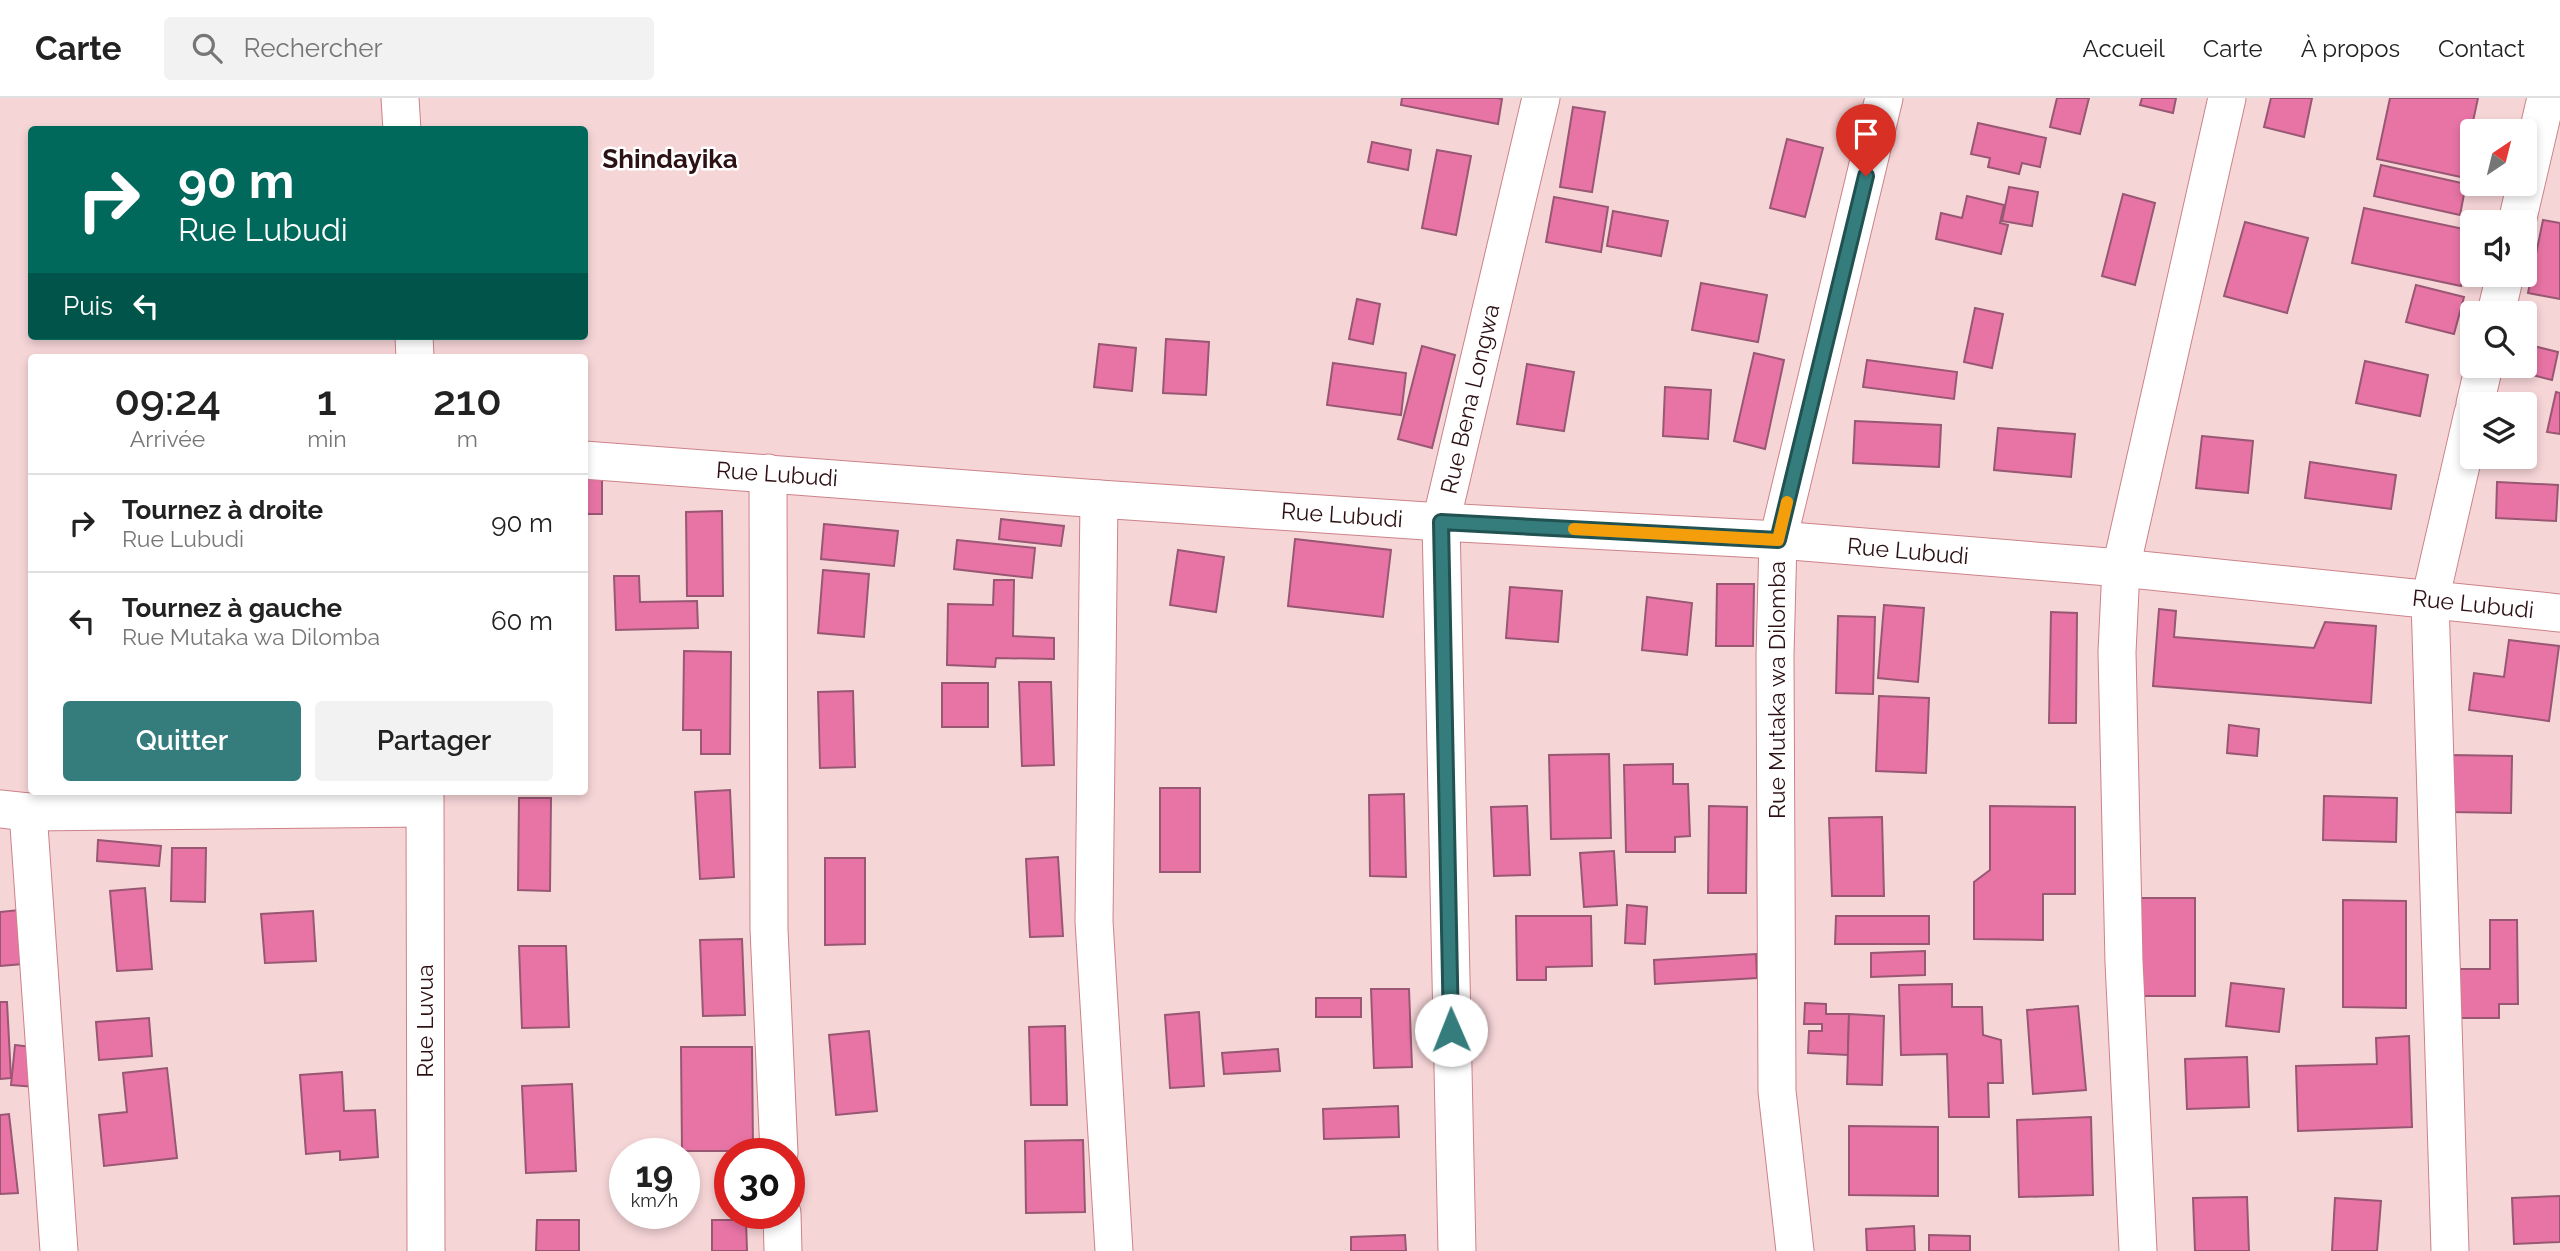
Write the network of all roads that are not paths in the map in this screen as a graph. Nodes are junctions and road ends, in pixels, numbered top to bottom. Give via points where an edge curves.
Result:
1 (400, 98) edge
2 (1541, 98) edge
3 (1884, 98) edge
4 (2227, 98) edge
5 (2546, 98) edge
6 (402, 126) edge
7 (2520, 210) edge
8 (588, 460) edge
9 (2460, 469) edge
10 (768, 473) junction
11 (1099, 499) junction
12 (1441, 522) junction
13 (1778, 540) junction
14 (2121, 568) junction
15 (2430, 600) junction
16 (2560, 613) edge
17 (424, 800) edge
18 (14, 811) edge
19 (778, 1138) edge
20 (782, 1229) edge
21 (59, 1251) edge
22 (426, 1251) edge
23 (783, 1251) edge
24 (1114, 1251) edge
25 (1457, 1251) edge
26 (1795, 1251) edge
27 (2138, 1251) edge
28 (2450, 1251) edge

1 - 6 street
2 - 12 street, Rue Bena Longwa
3 - 13 street, Rue Mutaka wa Dilomba
4 - 14 street
5 - 7 street
8 - 10 street, Rue Lubudi
9 - 15 street
10 - 11 street, Rue Lubudi
10 - 19 street via 769,929
11 - 12 street, Rue Lubudi
11 - 24 street via 1094,920
12 - 13 street, Rue Lubudi
12 - 25 street, Rue Bena Longwa
13 - 14 street, Rue Lubudi
13 - 26 street, Rue Mutaka wa Dilomba via 1777,1091
14 - 15 street, Rue Lubudi
14 - 27 street via 2117,652 2122,867
15 - 16 street, Rue Lubudi
15 - 28 street
17 - 18 street
17 - 22 street, Rue Luvua
18 - 21 street
20 - 23 street

